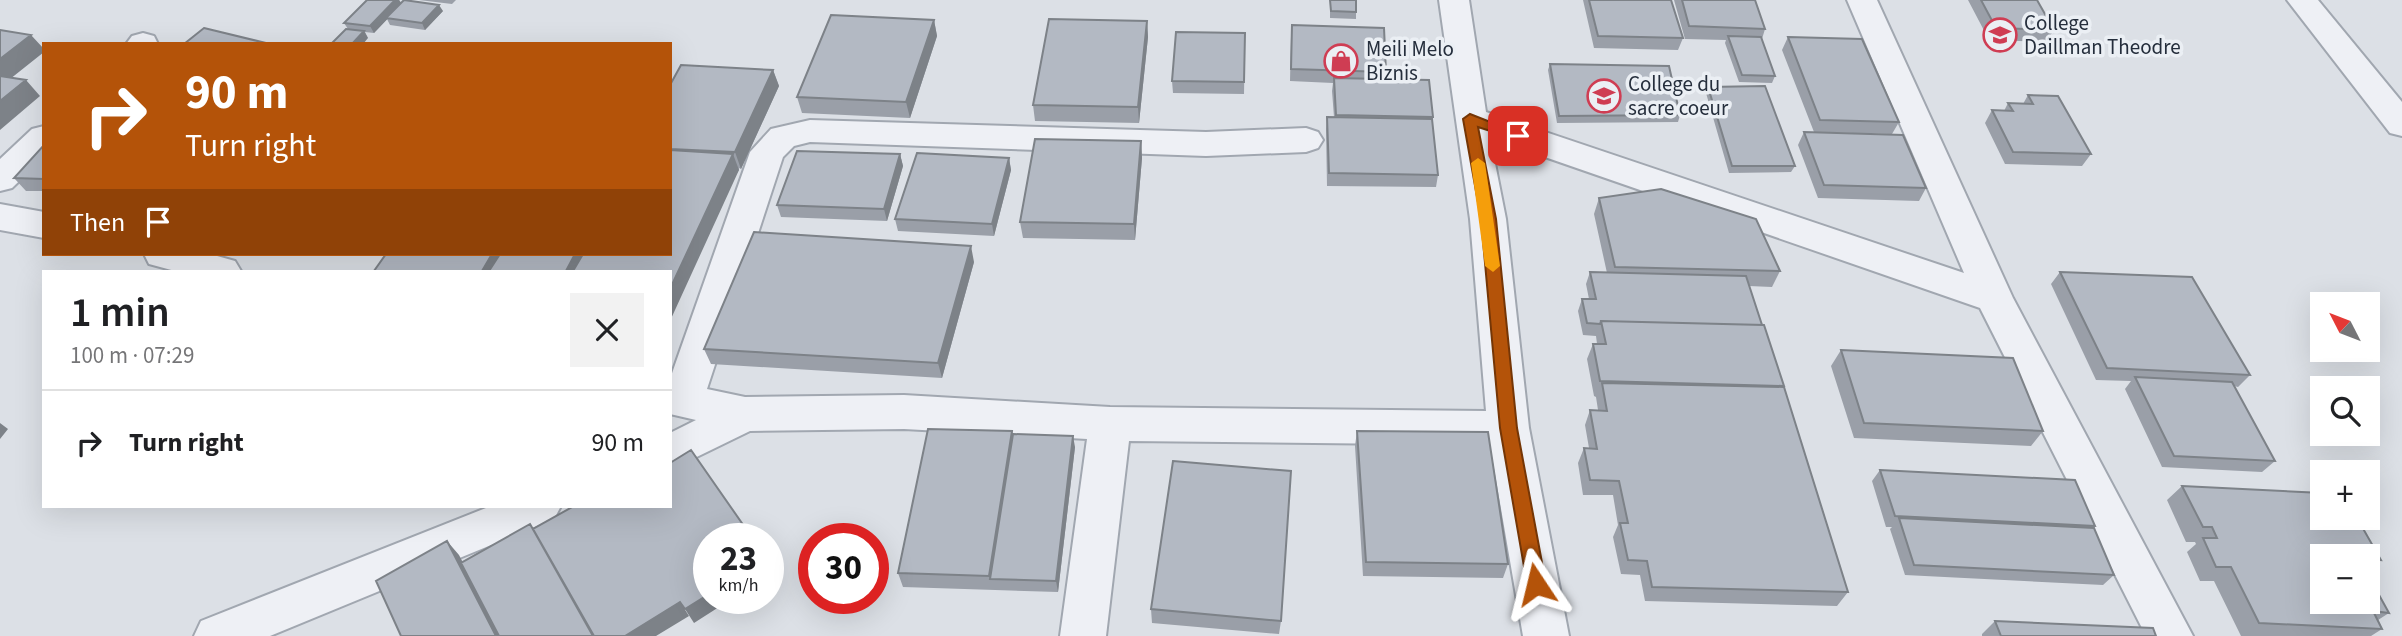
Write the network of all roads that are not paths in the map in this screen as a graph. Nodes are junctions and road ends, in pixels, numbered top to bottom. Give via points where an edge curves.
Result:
1 (1454, 0) edge
2 (1862, 0) edge
3 (2302, 0) edge
4 (1470, 119) junction
5 (2402, 125) edge
6 (42, 139) edge
7 (1306, 140) dead end
8 (0, 179) edge
9 (0, 217) edge
10 (42, 225) edge
11 (169, 256) edge
12 (218, 270) edge
13 (1994, 298) junction
14 (677, 399) edge
15 (745, 414) junction
16 (1110, 424) junction
17 (1508, 428) junction
18 (672, 452) edge
19 (534, 508) edge
20 (217, 636) edge
21 (1083, 636) edge
22 (1546, 636) edge
23 (2170, 636) edge

1 - 4 street
2 - 13 street
3 - 5 street
4 - 13 street
4 - 17 street via 1488,219
6 - 8 street
7 - 14 street via 1206,144 810,131 783,138 767,152
9 - 10 street
11 - 12 street
13 - 23 street
14 - 15 street
15 - 16 street via 904,412
15 - 18 street
16 - 17 street
16 - 21 street
17 - 22 street
19 - 20 street

